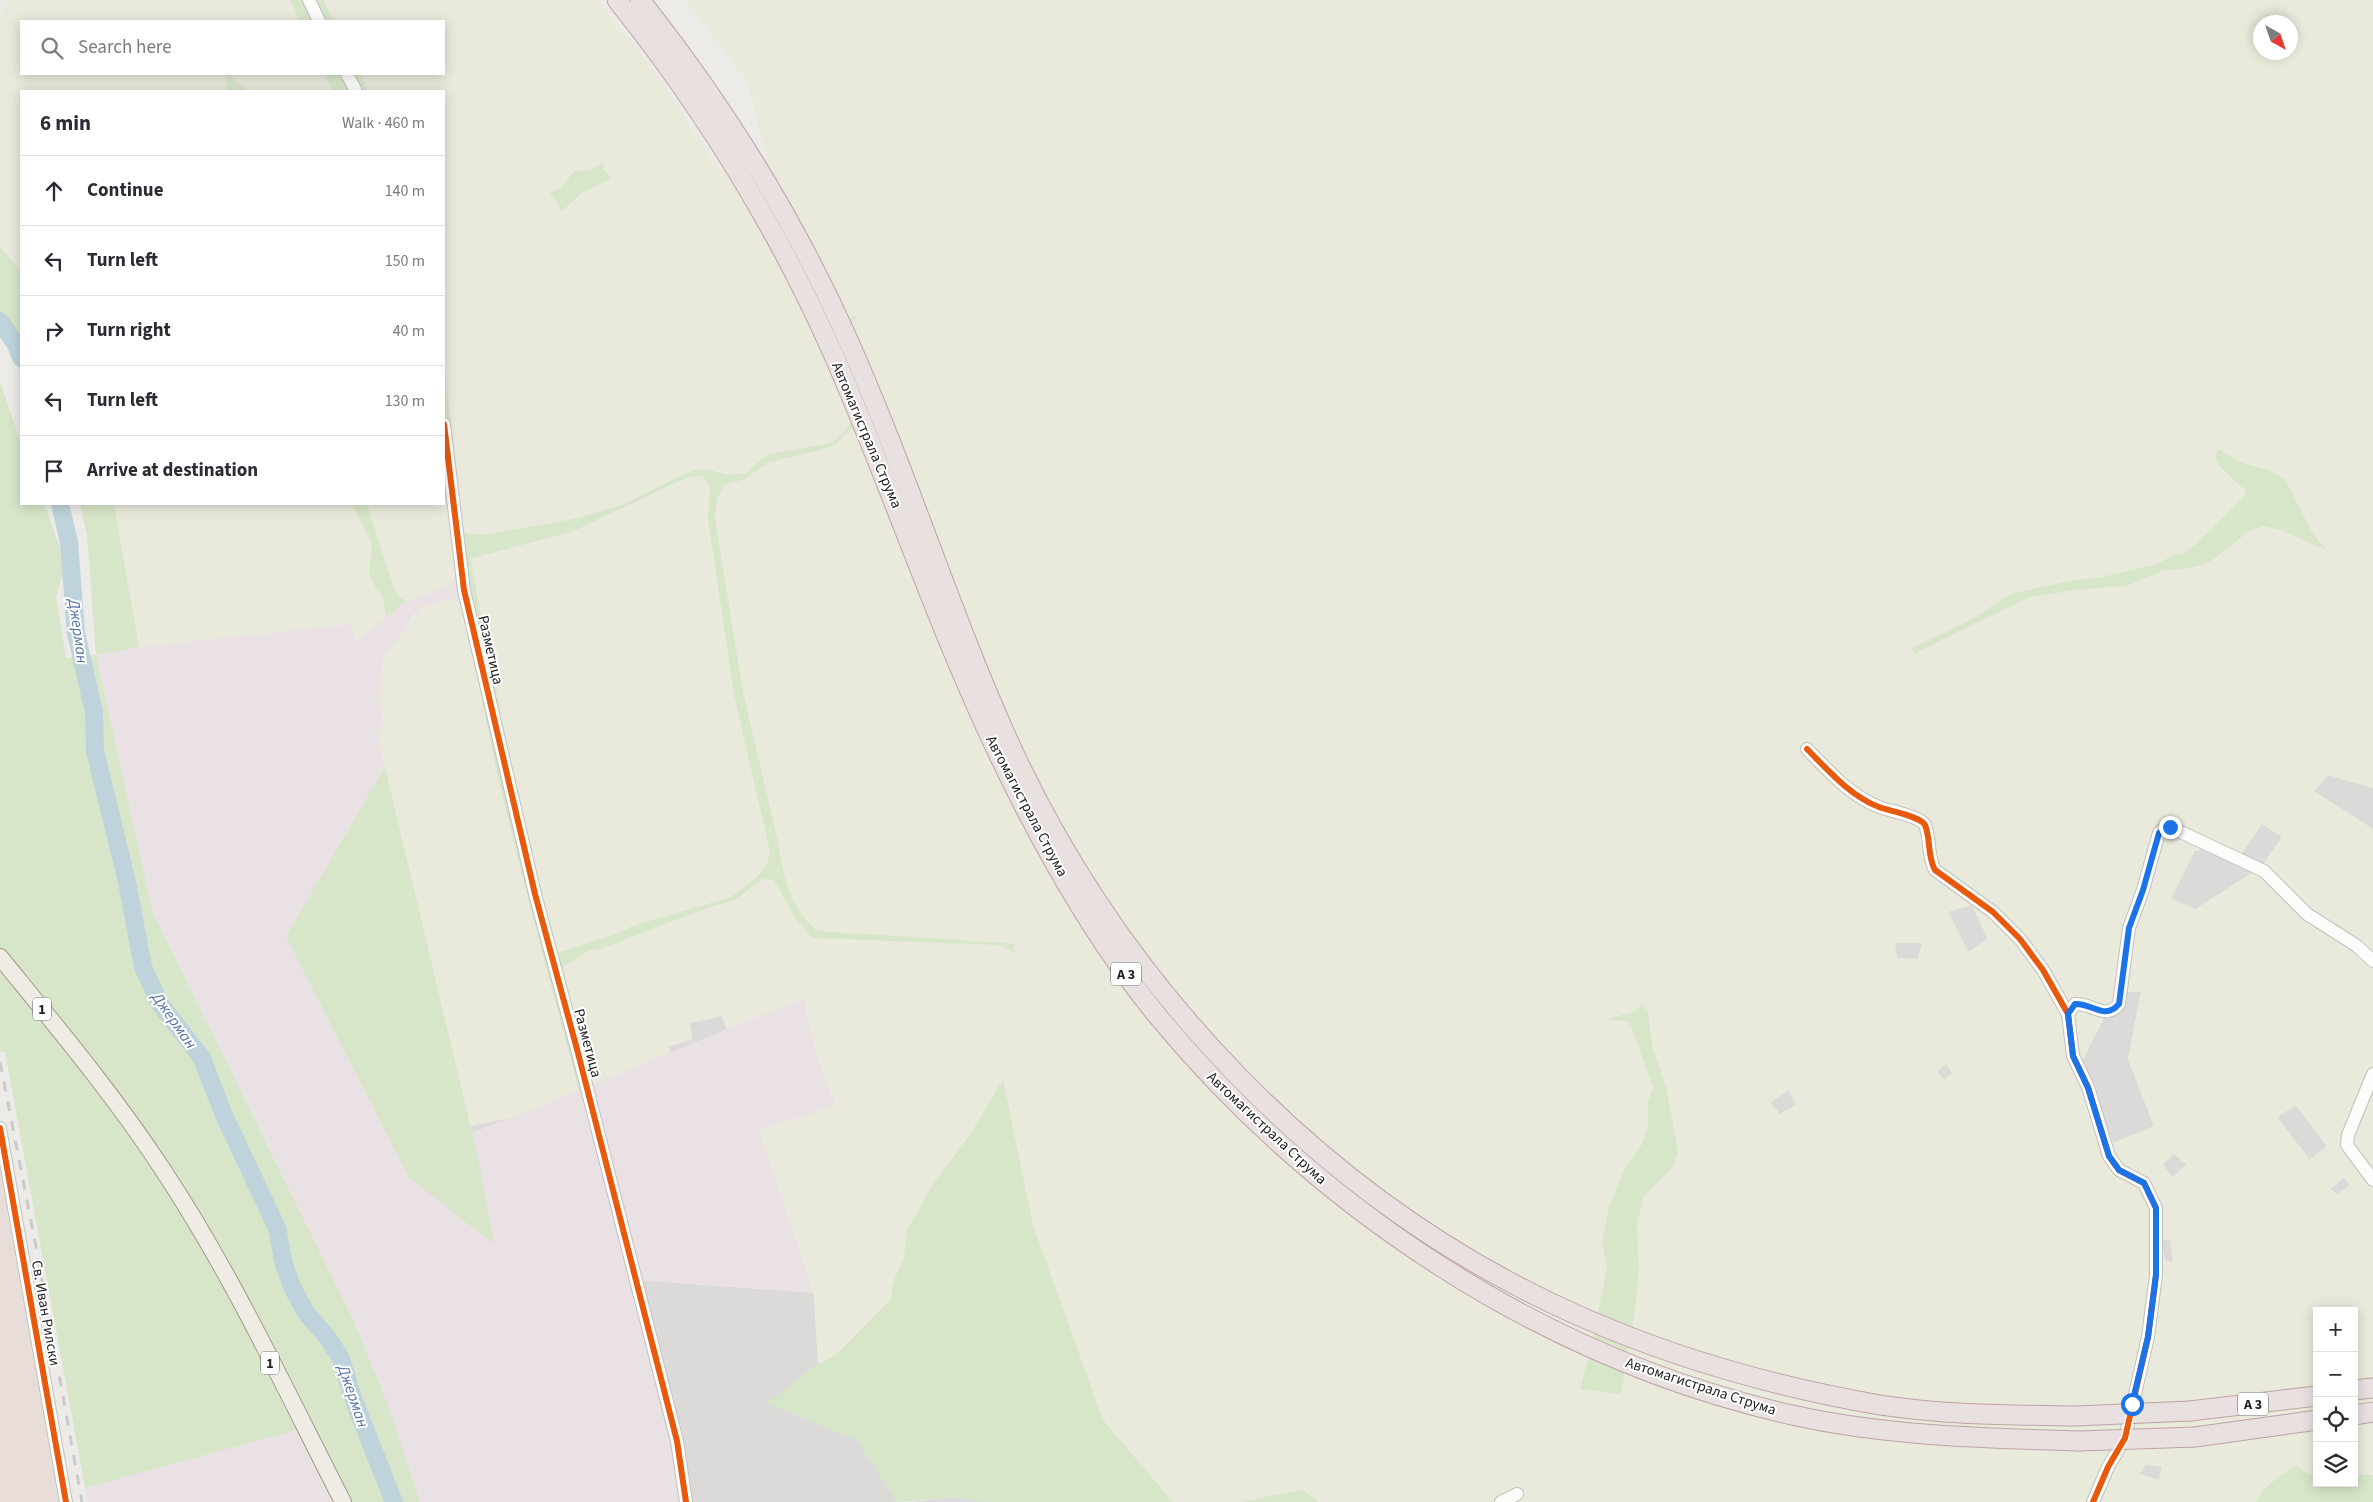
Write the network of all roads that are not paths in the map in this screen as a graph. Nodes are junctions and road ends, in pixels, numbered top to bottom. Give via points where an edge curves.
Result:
1 (309, 0) edge
2 (617, 0) edge
3 (640, 0) edge
4 (319, 20) edge
5 (348, 75) edge
6 (355, 90) edge
7 (445, 432) edge
8 (1806, 749) dead end
9 (0, 957) edge
10 (2373, 961) edge
11 (2068, 1014) junction
12 (2373, 1074) edge
13 (0, 1128) edge
14 (2373, 1180) edge
15 (2373, 1388) edge
16 (2358, 1390) edge
17 (2313, 1396) edge
18 (2373, 1412) edge
19 (2358, 1414) edge
20 (2313, 1421) edge
21 (1517, 1494) dead end
22 (66, 1502) edge
23 (343, 1502) edge
24 (686, 1502) edge
25 (1501, 1502) edge
26 (2094, 1502) edge

1 - 4 street
2 - 20 highway, Автомагистрала Струма / A 3, bridge via 687,92 791,266 867,432 971,693 1030,817 1096,931 1152,1010 1219,1087 1322,1181 1402,1242 1486,1294 1567,1336 1636,1367 1792,1415 1942,1436 2078,1441 2195,1437
3 - 17 highway, Автомагистрала Струма / A 3, bridge via 736,131 807,254 872,398 985,686 1042,808 1109,919 1167,995 1242,1079 1333,1164 1414,1223 1494,1273 1575,1314 1711,1365 1796,1388 1884,1406 2001,1415 2076,1416 2190,1411
5 - 6 street
7 - 24 street, Разметица via 464,590 535,894 677,1441
8 - 11 street via 1840,783 1877,806 1918,819 1924,825 1930,861 1935,870 1993,912 2020,939 2043,970
9 - 23 main road, 1 via 84,1061 163,1170 214,1255
10 - 11 street via 2358,946 2307,914 2264,871 2170,827 2159,833 2129,928 2119,1004 2113,1012 2107,1012 2075,1004
11 - 26 street via 2073,1056 2088,1088 2109,1156 2119,1170 2144,1183 2156,1208 2156,1275 2148,1337 2126,1438 2108,1467
12 - 14 street via 2348,1135 2347,1146
13 - 22 street, Св. Иван Рилски
15 - 16 highway
18 - 19 highway
21 - 25 street

